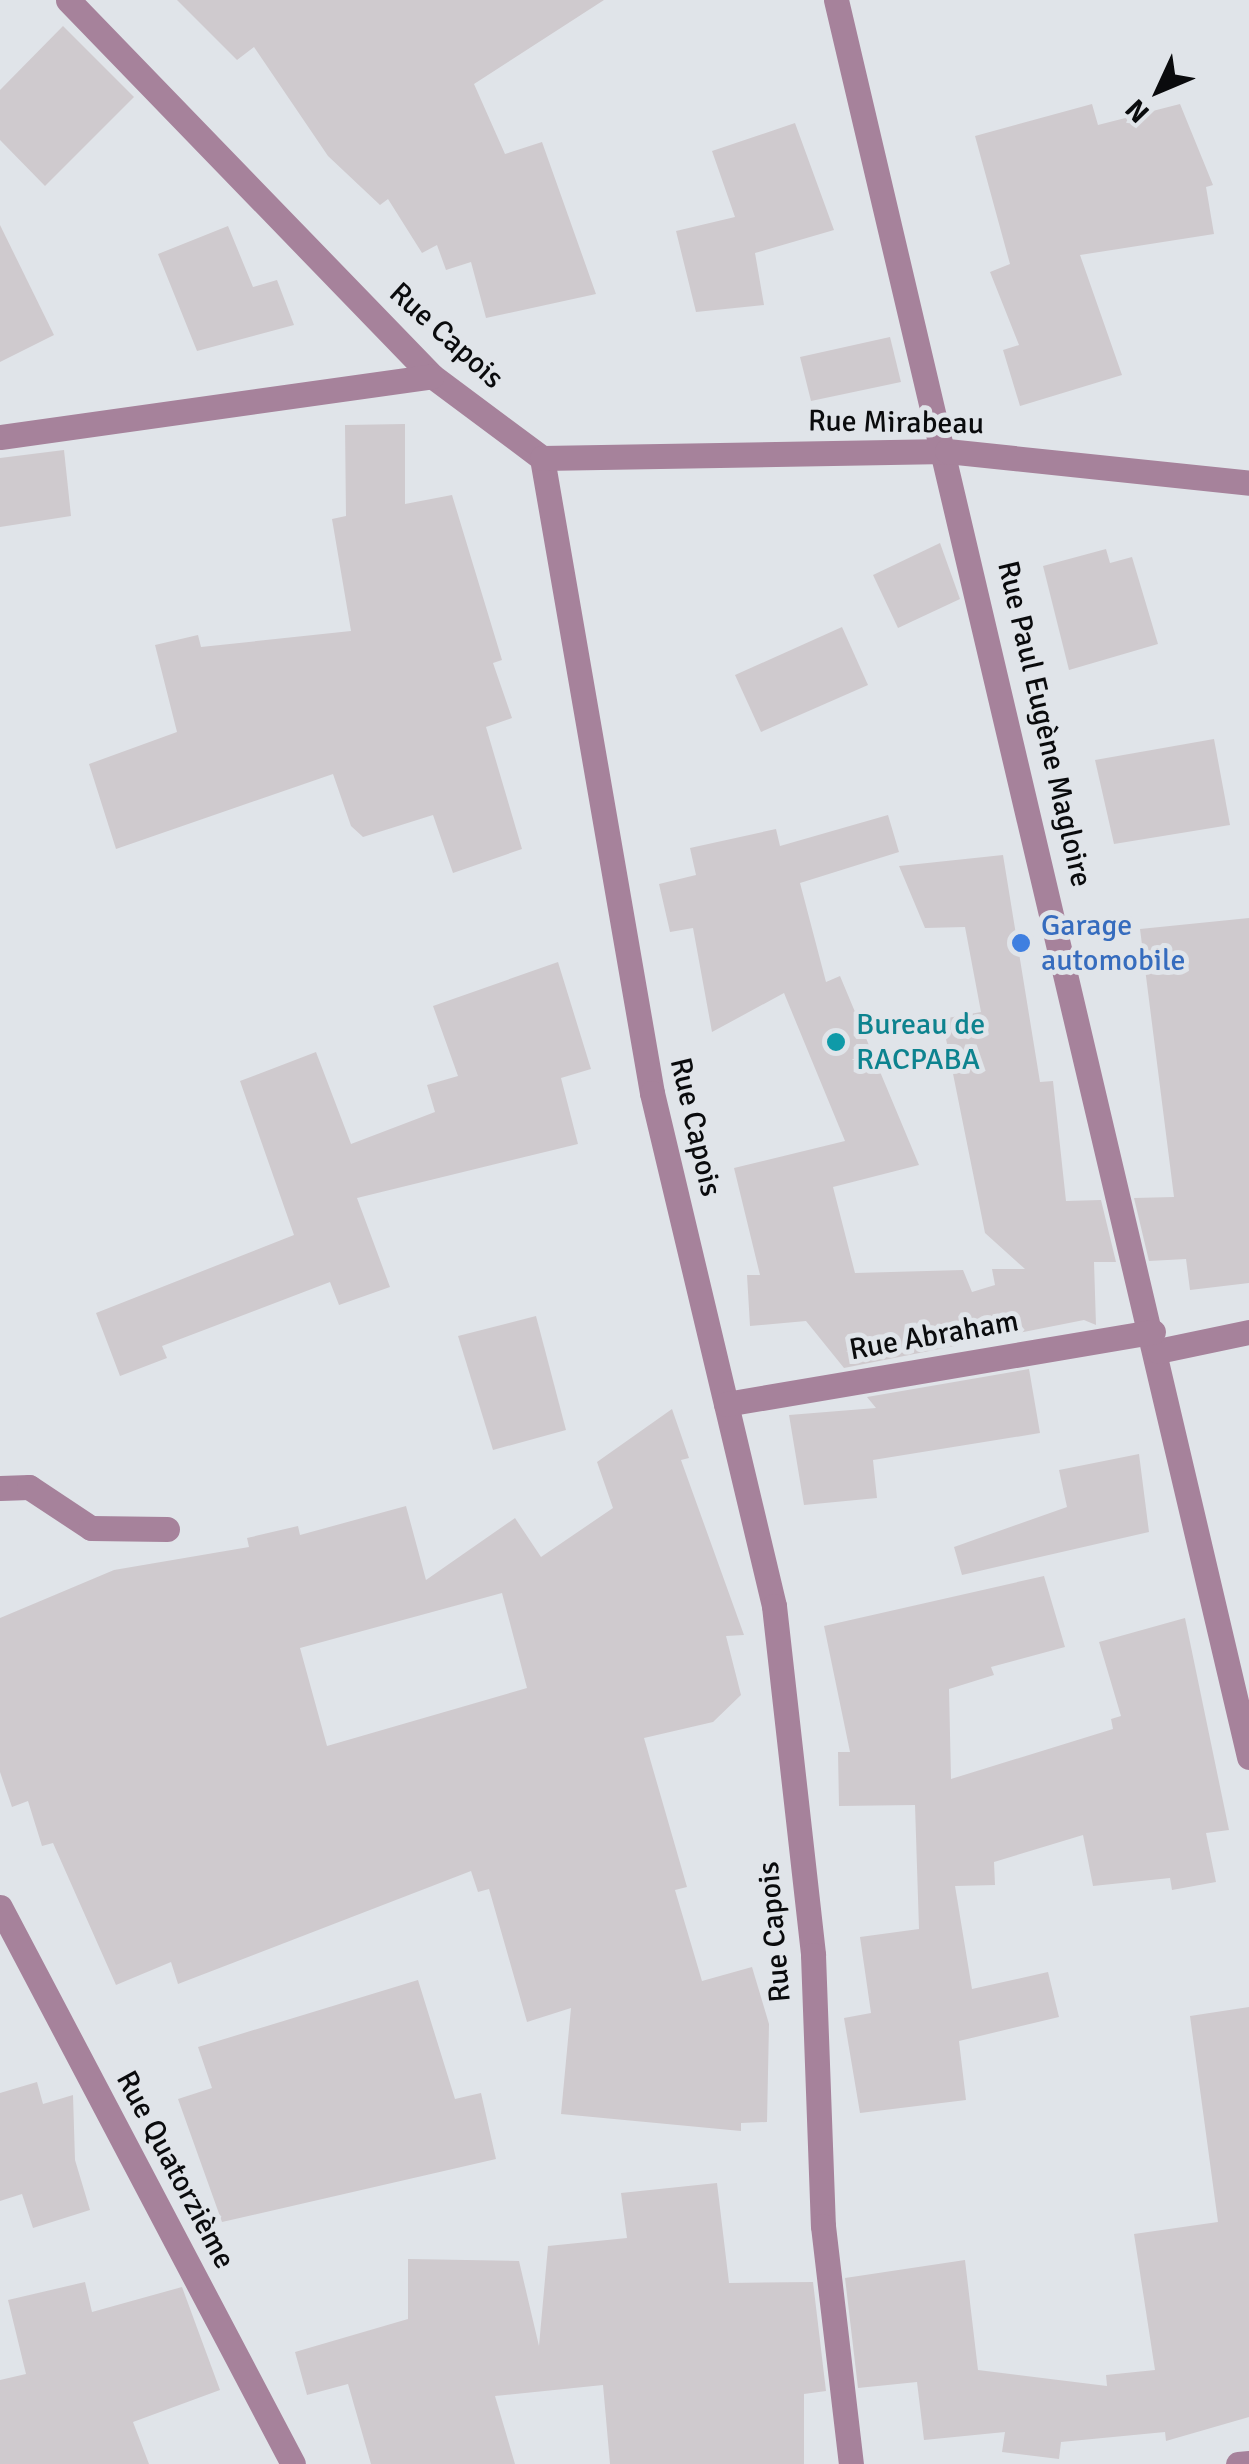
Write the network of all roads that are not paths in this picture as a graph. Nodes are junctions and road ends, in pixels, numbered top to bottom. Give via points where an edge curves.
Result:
1 (68, 0) edge
2 (836, 0) edge
3 (432, 376) junction
4 (0, 438) edge
5 (947, 451) junction
6 (542, 458) junction
7 (1249, 483) edge
8 (1249, 1332) edge
9 (1155, 1341) junction
10 (726, 1404) junction
11 (0, 1488) edge
12 (167, 1529) dead end
13 (1249, 1757) edge
14 (0, 1907) edge
15 (1249, 2463) edge
16 (293, 2464) edge
17 (852, 2464) edge
18 (1238, 2464) edge

1 - 3 street, Rue Capois
2 - 5 street, Rue Paul Eugène Magloire
3 - 4 street
3 - 6 street, Rue Capois
5 - 6 street, Rue Mirabeau
5 - 7 street, Rue Mirabeau
5 - 9 street, Rue Paul Eugène Magloire
6 - 10 street, Rue Capois via 642,1040
8 - 9 street, Rue Abraham
9 - 10 street, Rue Abraham
9 - 13 street, Rue Paul Eugène Magloire
10 - 17 street, Rue Capois via 774,1606 813,1955 822,2226
11 - 12 street via 29,1487 91,1528
14 - 16 street, Rue Quatorzième
15 - 18 street

